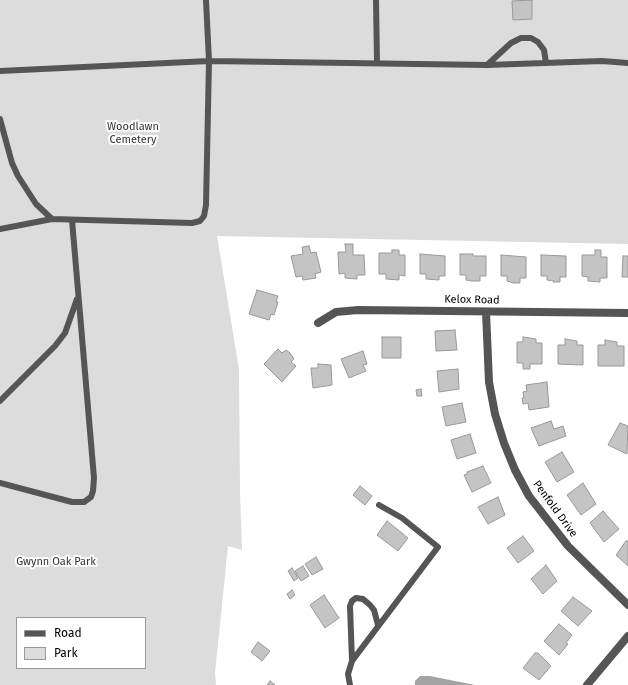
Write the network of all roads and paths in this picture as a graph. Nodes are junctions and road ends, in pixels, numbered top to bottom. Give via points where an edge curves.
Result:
1 (206, 0) edge
2 (376, 0) edge
3 (209, 61) junction
4 (377, 62) junction
5 (546, 63) junction
6 (628, 63) edge
7 (487, 65) junction
8 (0, 71) edge
9 (0, 119) edge
10 (52, 219) junction
11 (72, 220) junction
12 (0, 229) edge
13 (78, 296) junction
14 (486, 312) junction
15 (628, 313) edge
16 (318, 323) dead end
17 (0, 402) edge
18 (0, 483) edge
19 (379, 504) dead end
20 (628, 605) edge
21 (378, 625) junction
22 (628, 636) edge
23 (352, 661) junction
24 (350, 685) edge
25 (587, 685) edge

1 - 3 lane
2 - 4 lane
3 - 4 lane
3 - 8 lane
3 - 11 lane via 206,205 200,221 192,223
4 - 7 lane
5 - 6 lane
5 - 7 lane
5 - 7 lane via 544,50 538,42 531,38 520,38
9 - 10 lane via 18,176 36,204
10 - 11 lane
10 - 12 lane
11 - 13 lane
13 - 17 lane via 65,333
13 - 18 lane via 94,478 91,497 84,502 72,502
14 - 15 street, Kelox Road
14 - 16 street, Kelox Road via 352,310 336,312
14 - 20 street, Penfold Drive via 489,382 495,414 515,470 529,496 568,546
19 - 21 lane via 402,518 438,547
21 - 23 lane
21 - 23 lane via 370,605 363,599 356,598 352,601
22 - 25 street
23 - 24 lane via 348,674

